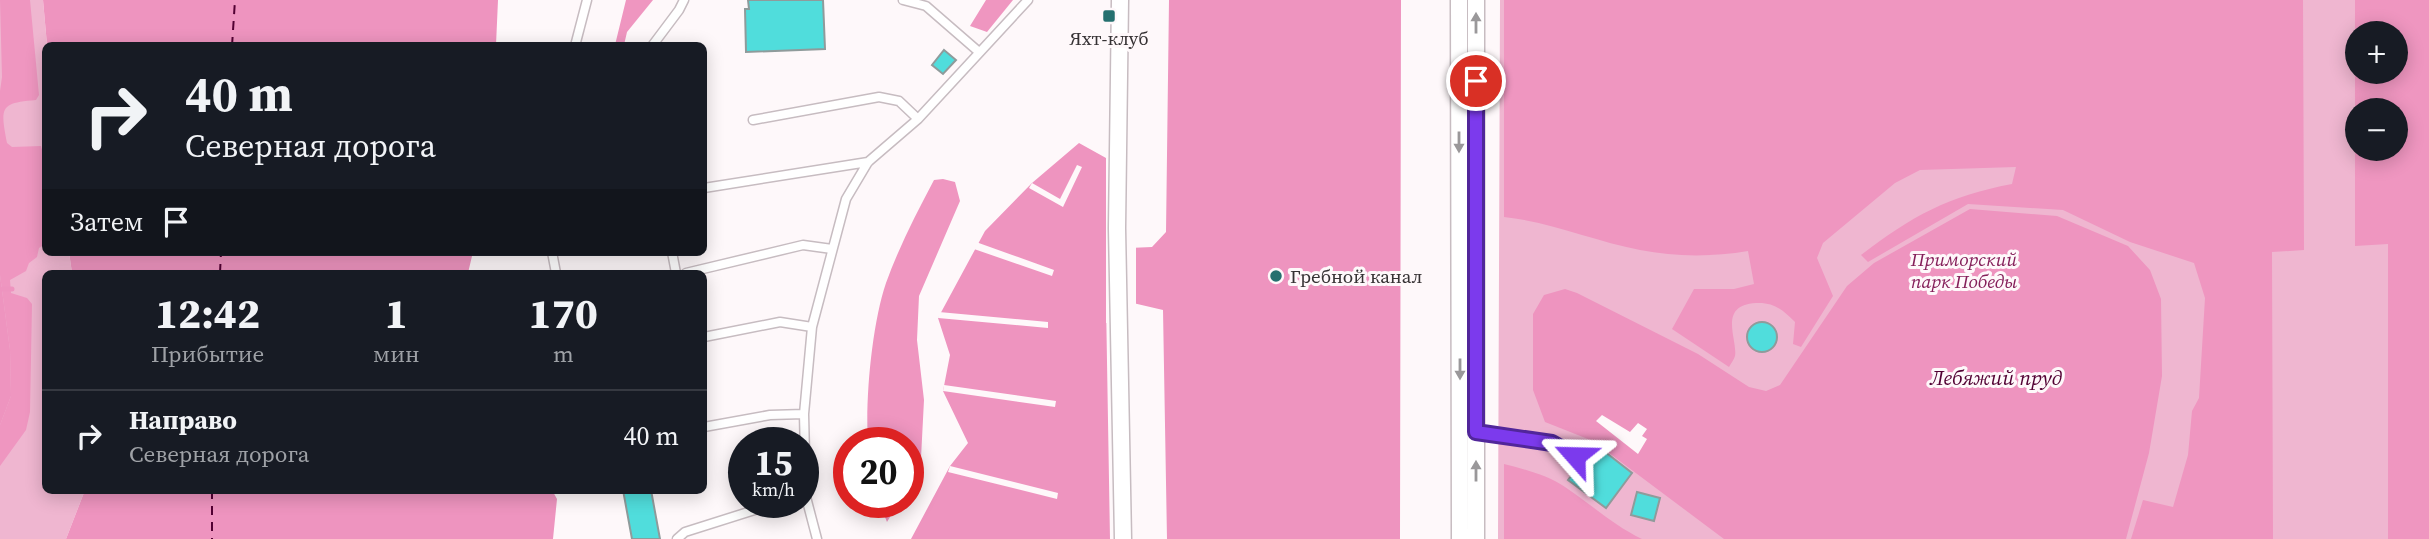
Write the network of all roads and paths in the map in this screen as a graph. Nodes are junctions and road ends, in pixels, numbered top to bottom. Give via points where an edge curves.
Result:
1 (587, 0) edge
2 (684, 0) edge
3 (903, 0) edge
4 (1028, 0) edge
5 (1119, 0) edge
6 (1459, 0) edge
7 (1476, 0) edge
8 (576, 42) edge
9 (655, 42) edge
10 (979, 52) junction
11 (753, 120) dead end
12 (918, 120) junction
13 (868, 162) junction
14 (707, 188) edge
15 (832, 250) junction
16 (699, 270) edge
17 (812, 327) junction
18 (707, 336) edge
19 (804, 414) junction
20 (707, 426) edge
21 (804, 427) edge
22 (1468, 432) junction
23 (1575, 456) dead end
24 (729, 518) edge
25 (811, 518) edge
26 (677, 539) edge
27 (817, 539) edge
28 (1123, 539) edge
29 (1460, 539) edge
30 (1476, 539) edge

1 - 8 lane
2 - 9 lane
3 - 10 lane via 926,6
4 - 10 lane
5 - 28 street via 1117,228
6 -> 22 street
22 -> 7 street
10 - 12 lane
11 - 12 lane via 879,97 899,101
12 - 13 lane
13 - 14 lane
13 - 15 lane via 846,199
15 - 16 lane via 803,245
15 - 17 lane
17 - 18 lane via 780,322
17 - 19 lane
19 - 20 lane
19 - 21 lane
22 - 23 lane via 1552,443
22 - 29 street
30 -> 22 street
24 - 26 lane via 685,532
25 - 27 lane

